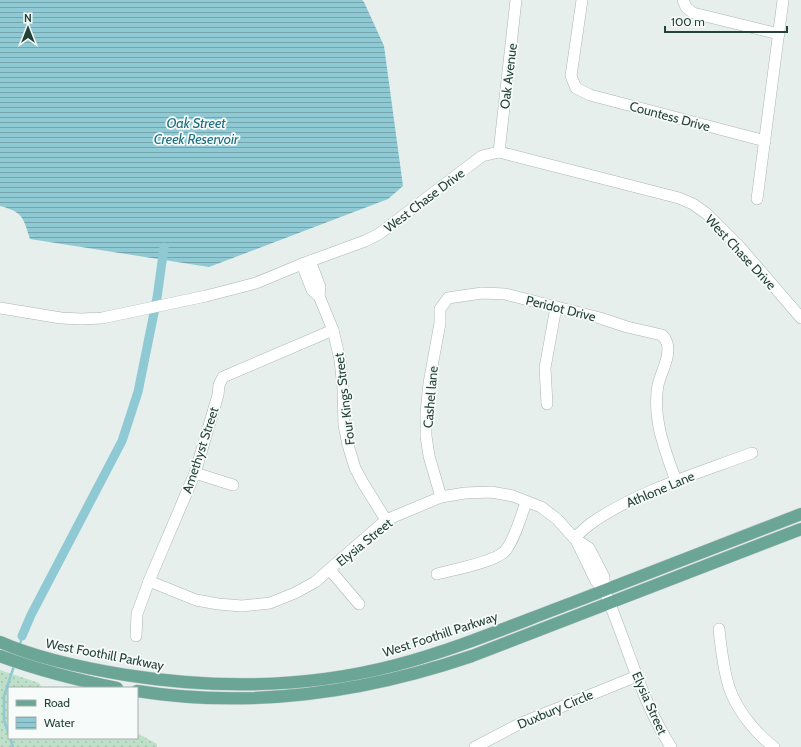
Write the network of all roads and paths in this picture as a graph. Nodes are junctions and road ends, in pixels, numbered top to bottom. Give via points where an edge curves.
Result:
1 (516, 0) edge
2 (582, 0) edge
3 (783, 0) edge
4 (684, 3) edge
5 (779, 34) junction
6 (765, 141) junction
7 (499, 152) junction
8 (757, 199) dead end
9 (306, 262) junction
10 (448, 298) joint
11 (556, 306) junction
12 (0, 308) edge
13 (801, 318) edge
14 (334, 330) junction
15 (547, 404) dead end
16 (752, 453) dead end
17 (195, 473) junction
18 (676, 481) junction
19 (233, 485) dead end
20 (441, 497) junction
21 (526, 502) junction
22 (801, 514) edge
23 (386, 520) junction
24 (801, 529) edge
25 (574, 538) junction
26 (330, 570) junction
27 (437, 574) dead end
28 (149, 580) junction
29 (604, 590) junction
30 (359, 604) dead end
31 (610, 604) junction
32 (719, 629) dead end
33 (136, 636) dead end
34 (0, 642) edge
35 (0, 656) edge
36 (637, 676) junction
37 (113, 687) edge
38 (138, 691) edge
39 (475, 747) edge
40 (671, 747) edge
41 (774, 747) edge

1 - 7 street, Oak Avenue
2 - 6 street, Countess Drive via 571,76 576,88 590,95
3 - 5 street
4 - 5 street via 694,13
5 - 6 street
6 - 8 street
7 - 9 street, West Chase Drive via 482,156 379,234
7 - 13 street, West Chase Drive via 679,198 693,204 707,214 739,246
9 - 12 street, West Chase Drive via 256,283 102,318 61,318
9 - 14 street, Four Kings Street via 320,287 320,296
10 - 11 street, Peridot Drive via 482,293 505,294
10 - 20 street, Cashel lane via 440,309 426,413 429,456
11 - 15 street via 545,368
11 - 18 street, Peridot Drive via 662,335 667,343 667,354 658,385 657,422
14 - 17 street, Amethyst Street via 223,377
14 - 23 street, Four Kings Street via 341,367 344,425 348,445 363,484
16 - 18 street, Athlone Lane
17 - 19 street
17 - 28 street, Amethyst Street
18 - 25 street, Athlone Lane via 612,510 589,524
20 - 21 street, Elysia Street via 491,492 513,496
20 - 23 street, Elysia Street
21 - 25 street, Elysia Street via 541,507 557,519
21 - 27 street via 505,552 496,558
22 - 29 main road, West Foothill Parkway
23 - 26 street, Elysia Street
24 - 31 main road
25 - 29 street, Elysia Street via 589,548 604,577
26 - 28 street, Elysia Street via 295,593 270,603 242,606 196,600
26 - 30 street
28 - 33 street, Amethyst Street via 137,614
29 - 31 street, Elysia Street
29 - 34 main road, West Foothill Parkway via 425,657 358,673 314,680 243,684 180,682 114,673 16,649
31 - 36 street, Elysia Street
31 - 38 main road via 435,669 358,687 275,698 176,696
32 - 41 street via 729,688 751,727
35 - 37 main road via 49,672
36 - 39 street, Duxbury Circle via 519,724
36 - 40 street, Elysia Street via 660,730

